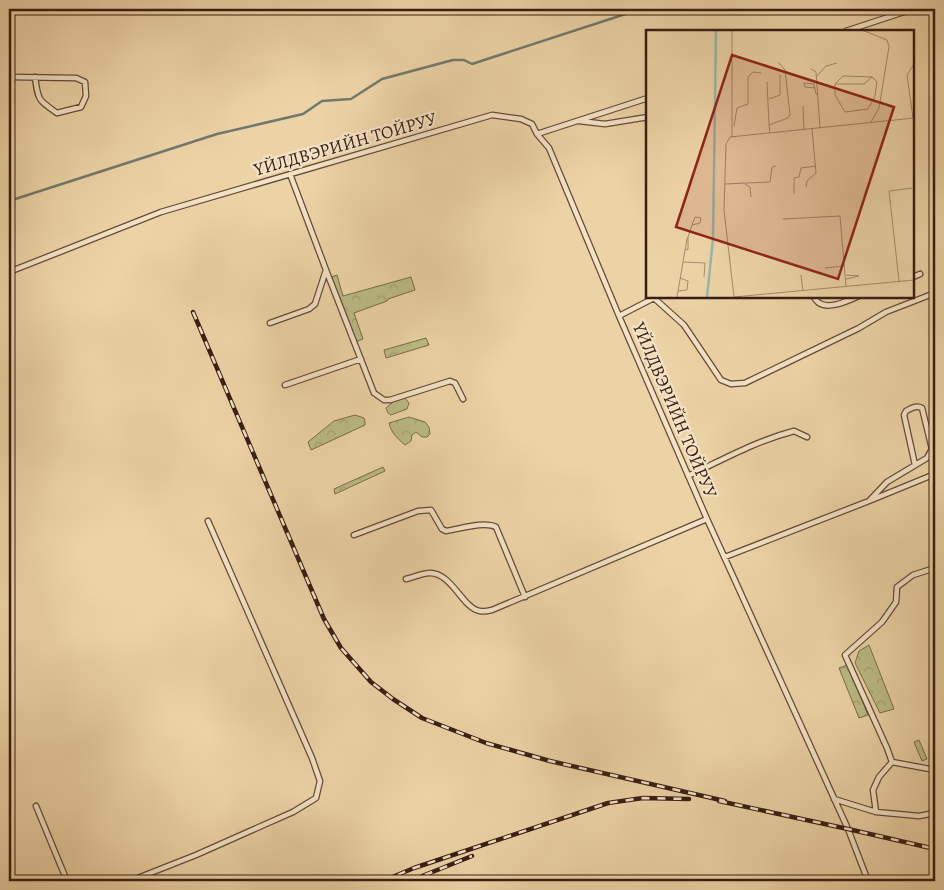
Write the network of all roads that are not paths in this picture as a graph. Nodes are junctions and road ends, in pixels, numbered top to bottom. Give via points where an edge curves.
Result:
1 (913, 9) edge
2 (849, 30) edge
3 (9, 77) edge
4 (36, 77) junction
5 (646, 99) edge
6 (646, 116) edge
7 (578, 121) junction
8 (537, 134) junction
9 (290, 174) junction
10 (326, 270) junction
11 (9, 272) edge
12 (920, 274) dead end
13 (914, 276) edge
14 (935, 293) edge
15 (654, 298) edge
16 (657, 298) edge
17 (815, 298) edge
18 (855, 298) edge
19 (619, 316) junction
20 (270, 323) dead end
21 (361, 359) junction
22 (285, 385) dead end
23 (463, 398) dead end
24 (807, 437) dead end
25 (915, 465) junction
26 (935, 474) edge
27 (688, 476) junction
28 (869, 501) junction
29 (707, 519) junction
30 (208, 521) dead end
31 (354, 535) dead end
32 (725, 557) junction
33 (935, 568) edge
34 (406, 579) dead end
35 (525, 597) junction
36 (892, 762) junction
37 (935, 770) edge
38 (834, 799) junction
39 (36, 806) dead end
40 (876, 812) junction
41 (935, 813) edge
42 (67, 881) edge
43 (130, 881) edge
44 (868, 881) edge

1 - 2 lane
3 - 4 lane
4 - 4 lane via 76,78 85,82 86,96 82,107 57,113 41,102
5 - 7 lane
6 - 7 lane via 606,124
7 - 8 lane
8 - 9 lane, ҮЙЛДВЭРИЙН ТОЙРУУ via 532,124 521,119 492,115
8 - 19 lane, ҮЙЛДВЭРИЙН ТОЙРУУ via 549,148
9 - 10 lane
9 - 11 lane, ҮЙЛДВЭРИЙН ТОЙРУУ via 161,212
10 - 20 lane via 315,304
10 - 21 lane
12 - 13 lane
14 - 16 lane via 886,312 746,383 731,384 721,380 684,325
15 - 19 lane
17 - 18 lane via 825,305 836,305
19 - 27 lane, ҮЙЛДВЭРИЙН ТОЙРУУ
21 - 22 lane
21 - 23 lane via 374,393 384,400 450,381 455,382
24 - 27 lane via 794,431 781,434
25 - 25 lane via 927,458 932,449 919,406 906,410 904,415
25 - 28 lane via 888,482
26 - 28 lane
27 - 29 lane, ҮЙЛДВЭРИЙН ТОЙРУУ
28 - 32 lane
29 - 32 lane, ҮЙЛДВЭРИЙН ТОЙРУУ
29 - 35 lane
30 - 43 lane via 320,781 316,798 293,812
31 - 35 lane via 418,511 430,510 446,531 491,524 496,527
32 - 38 lane, ҮЙЛДВЭРИЙН ТОЙРУУ
33 - 36 lane via 912,574 897,587 896,602 882,622 845,655
34 - 35 lane via 438,574 479,611 492,610
36 - 37 lane
36 - 40 lane via 873,790
38 - 40 lane
38 - 44 lane, ҮЙЛДВЭРИЙН ТОЙРУУ
39 - 42 lane
40 - 41 lane via 919,816

